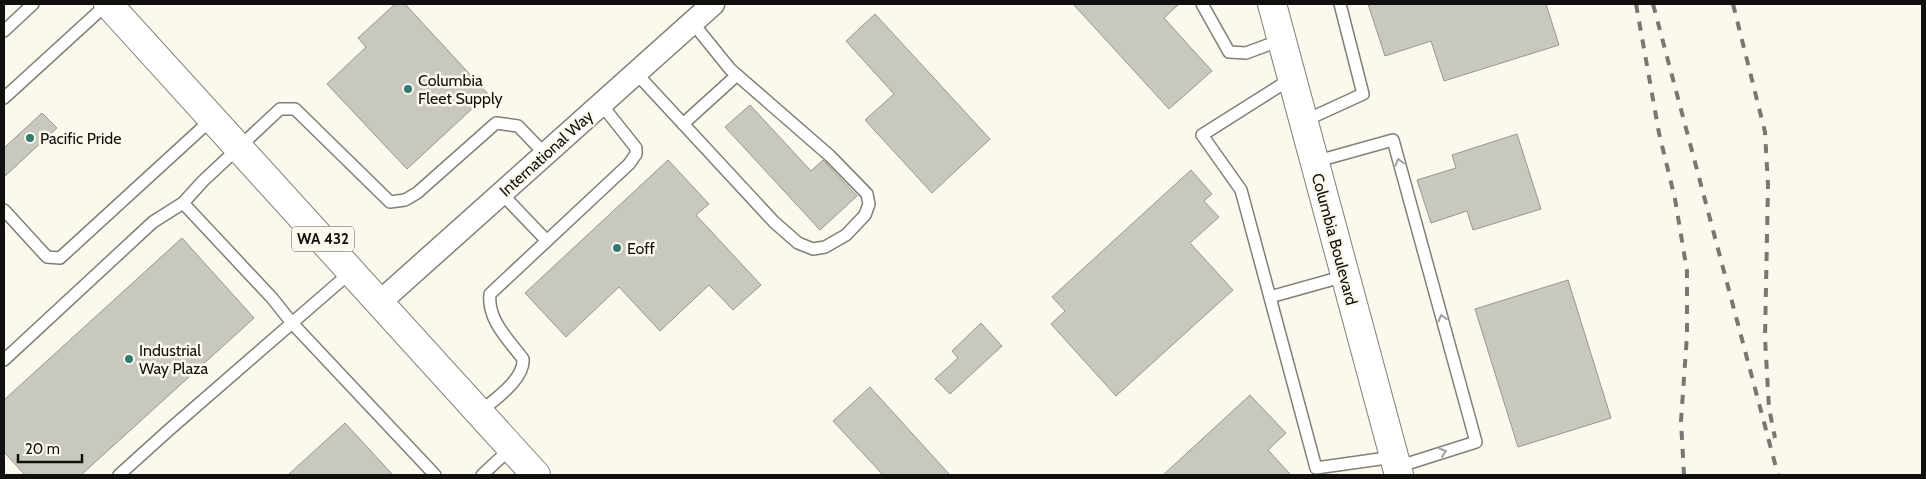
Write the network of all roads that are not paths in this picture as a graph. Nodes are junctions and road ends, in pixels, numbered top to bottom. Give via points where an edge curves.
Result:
1 (34, 4) edge
2 (108, 4) edge
3 (713, 4) edge
4 (1202, 4) edge
5 (1272, 4) edge
6 (1340, 4) edge
7 (692, 22) junction
8 (4, 31) edge
9 (1281, 40) junction
10 (636, 73) junction
11 (737, 75) junction
12 (1292, 78) junction
13 (4, 98) edge
14 (601, 104) junction
15 (213, 118) junction
16 (1304, 121) junction
17 (683, 124) junction
18 (240, 147) junction
19 (545, 154) junction
20 (1314, 162) junction
21 (501, 193) junction
22 (183, 202) junction
23 (4, 210) edge
24 (547, 240) junction
25 (352, 271) junction
26 (1345, 276) junction
27 (1270, 297) junction
28 (380, 302) junction
29 (292, 323) junction
30 (4, 360) edge
31 (480, 412) junction
32 (511, 448) junction
33 (1397, 466) edge
34 (120, 475) edge
35 (435, 475) edge
36 (482, 475) edge
37 (536, 475) edge

1 - 8 lane
2 - 13 lane
2 - 15 main road, WA 432
3 - 7 street, International Way
4 - 9 lane via 1229,52 1246,53
5 - 9 main road, Columbia Boulevard
6 - 16 lane via 1363,94
7 - 10 street, International Way
7 - 11 lane
9 - 12 main road, Columbia Boulevard
10 - 14 street, International Way
10 - 17 lane
11 - 17 lane
11 - 17 lane via 830,156 867,194 866,215 846,235 826,248 813,249 798,243 774,222
12 - 16 main road, Columbia Boulevard
12 - 27 lane via 1202,134 1242,190
14 - 19 street, International Way
14 - 24 lane via 636,148 636,154
15 - 18 main road, WA 432
15 - 23 lane via 60,258 47,257
16 - 20 main road, Columbia Boulevard
18 - 19 lane via 280,109 295,109 390,202 405,200 417,193 496,123 518,126
18 - 22 lane
18 - 25 main road, WA 432
19 - 21 street, International Way
20 - 26 main road, Columbia Boulevard
33 -> 20 lane via 1476,442 1393,140
21 - 24 lane
21 - 28 street, International Way
22 - 29 lane
22 - 30 lane via 153,222
24 - 31 lane via 490,294 493,319 523,359 524,366 522,373
25 - 28 main road, WA 432
25 - 29 lane
26 - 27 lane
26 - 33 main road, Columbia Boulevard
27 - 33 lane via 1316,468
28 - 31 main road, WA 432
29 - 34 lane
29 - 35 lane
31 - 32 main road, WA 432
32 - 36 lane
32 - 37 main road, WA 432

